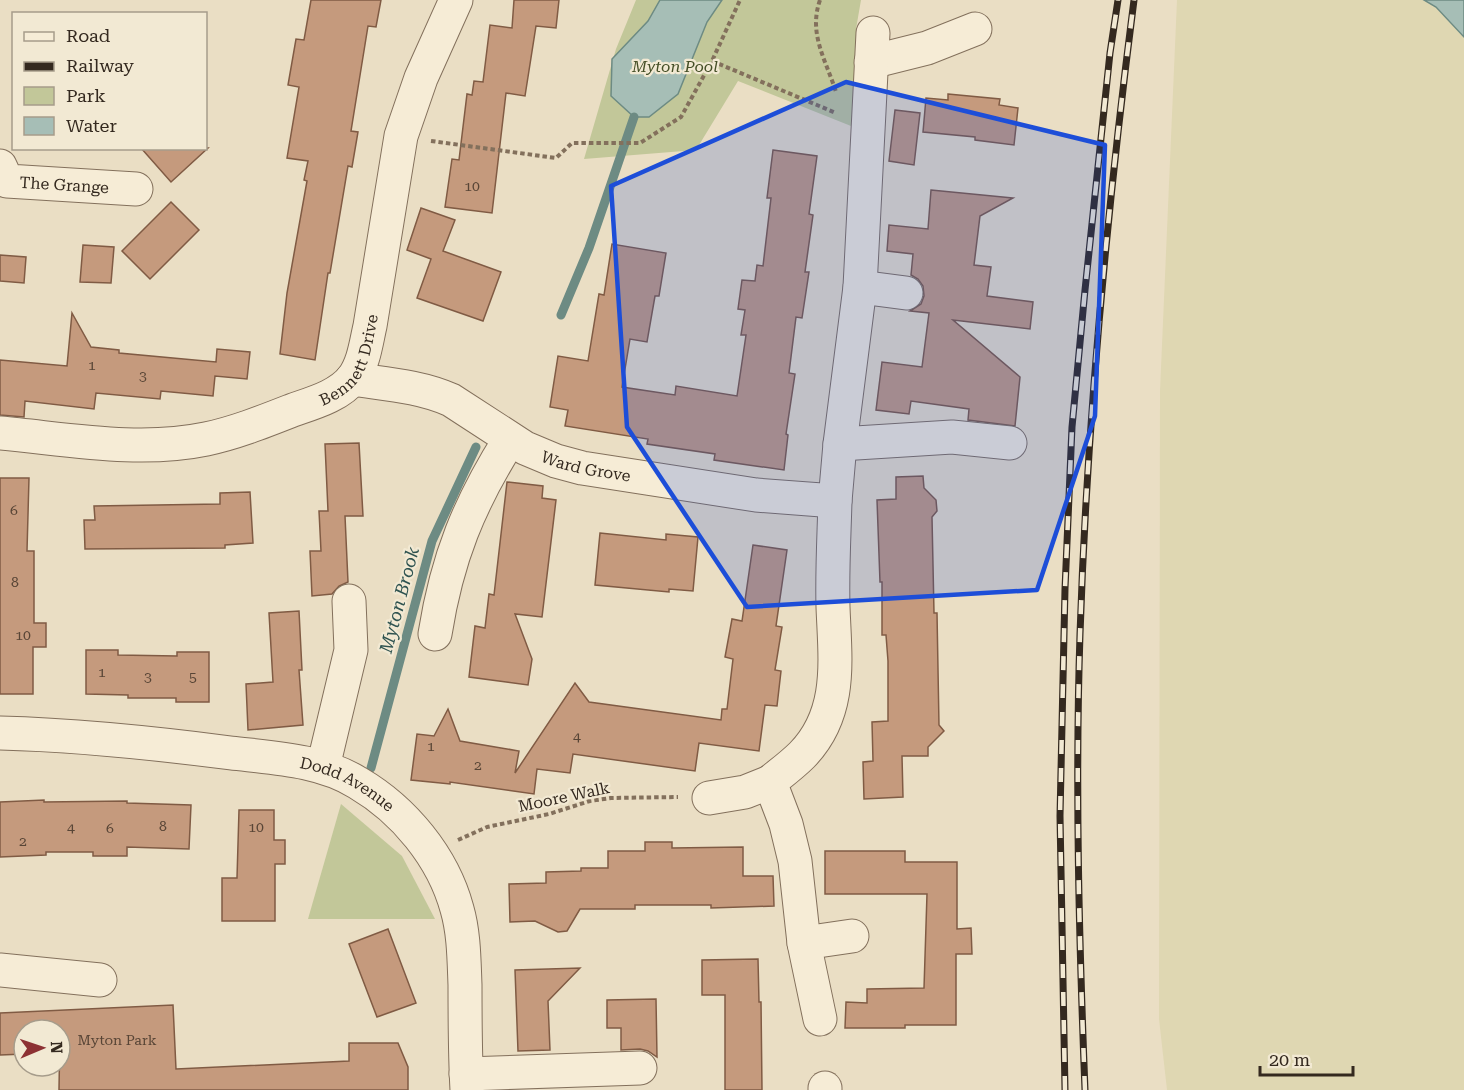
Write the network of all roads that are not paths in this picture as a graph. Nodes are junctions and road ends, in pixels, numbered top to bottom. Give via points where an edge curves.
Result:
1 (456, 0) edge
2 (975, 29) dead end
3 (0, 166) edge
4 (136, 189) dead end
5 (860, 287) junction
6 (906, 293) dead end
7 (352, 379) junction
8 (0, 433) edge
9 (510, 439) junction
10 (1010, 443) dead end
11 (840, 444) junction
12 (835, 501) junction
13 (350, 602) dead end
14 (435, 634) dead end
15 (0, 734) edge
16 (323, 767) junction
17 (770, 782) junction
18 (709, 798) road end
19 (852, 936) dead end
20 (804, 943) junction
21 (0, 970) edge
22 (100, 980) dead end
23 (820, 1019) dead end
24 (640, 1068) dead end
25 (467, 1082) edge

1 - 7 street, Bennett Drive via 421,78 401,136 370,326 362,360
2 - 5 street via 927,48 872,48
3 - 4 street, The Grange via 7,181
5 - 6 street
5 - 11 street
7 - 8 street, Bennett Drive via 325,398 208,439 160,445 123,444
7 - 9 street, Ward Grove via 426,390 451,400
9 - 12 street, Ward Grove via 556,461 582,468 756,495
9 - 14 street via 466,517
10 - 11 street via 952,437
11 - 12 street
12 - 17 street via 833,691 813,741
13 - 16 street via 351,650
15 - 16 street, Dodd Avenue via 157,743
16 - 25 street, Dodd Avenue via 357,782 382,799 416,832 446,879 462,934
17 - 18 street via 745,792
17 - 20 street via 795,861
19 - 20 street
20 - 23 street
21 - 22 street
24 - 25 street

